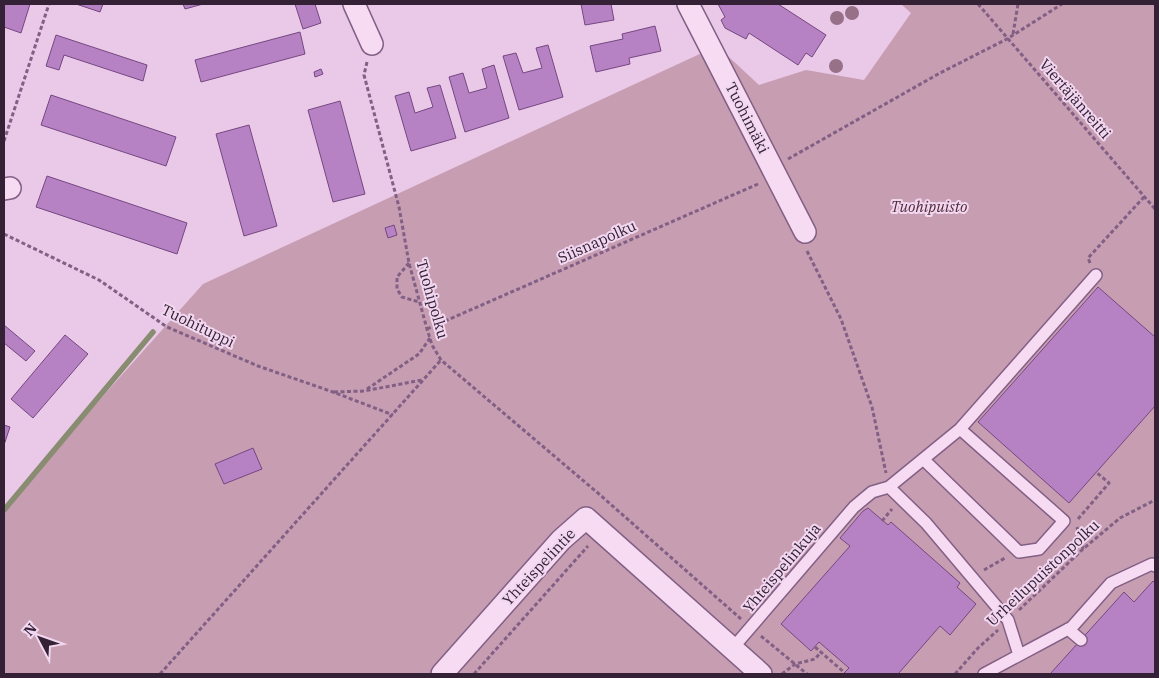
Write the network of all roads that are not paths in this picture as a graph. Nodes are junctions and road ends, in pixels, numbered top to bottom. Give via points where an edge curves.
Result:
1 (354, 4) edge
2 (688, 4) edge
3 (372, 44) road end
4 (805, 232) road end
5 (1096, 275) road end
6 (960, 429) junction
7 (923, 459) junction
8 (889, 487) junction
9 (1155, 566) edge
10 (1068, 629) junction
11 (1081, 640) dead end
12 (732, 649) junction
13 (1019, 655) junction
14 (442, 674) edge
15 (761, 674) edge
16 (984, 674) edge

1 - 3 street
2 - 4 street, Tuohimäki
5 - 6 lane, Yhteispelinkuja
6 - 7 lane, Yhteispelinkuja
6 - 7 lane via 1064,521 1039,549 1019,552
7 - 8 lane, Yhteispelinkuja
8 - 12 lane, Yhteispelinkuja via 872,492 854,507
8 - 13 lane via 926,523 1008,620
9 - 10 lane via 1152,564 1111,583
10 - 11 lane
10 - 13 lane
12 - 14 street, Yhteispelintie via 586,518 561,540
12 - 15 street, Yhteispelintie
13 - 16 lane

